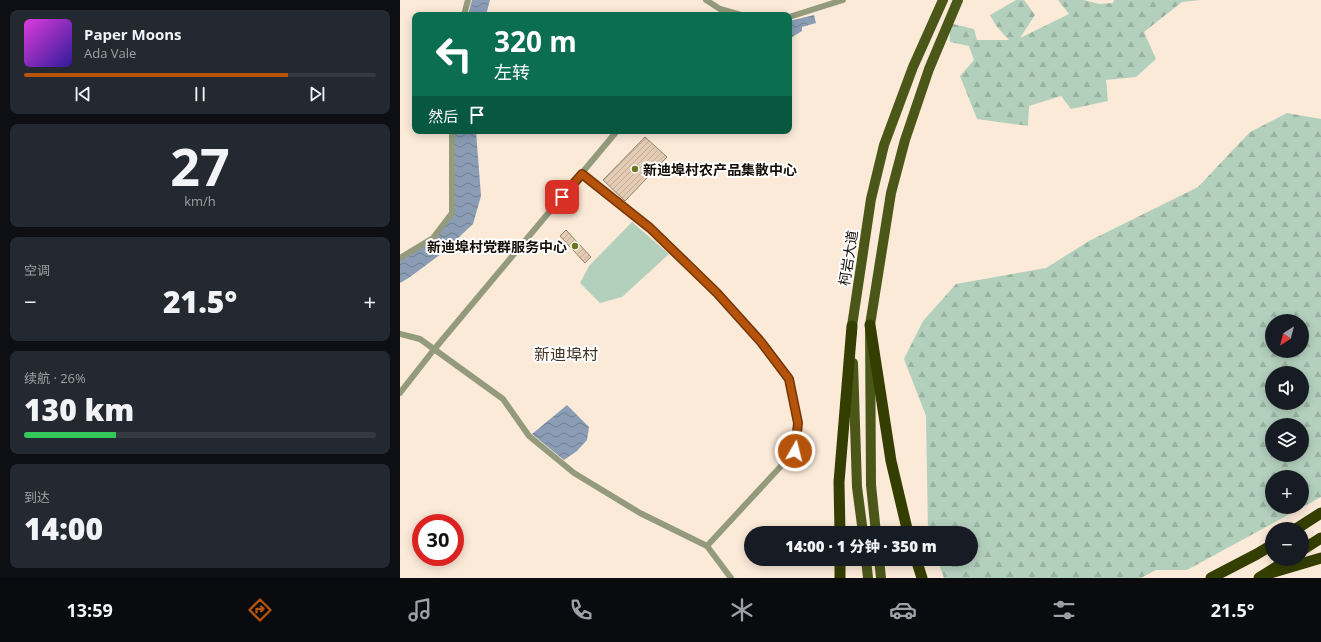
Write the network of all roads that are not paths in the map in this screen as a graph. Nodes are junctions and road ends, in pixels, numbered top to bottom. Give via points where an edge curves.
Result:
1 (468, 0) edge
2 (706, 0) edge
3 (843, 0) edge
4 (943, 0) edge
5 (958, 0) edge
6 (720, 9) junction
7 (465, 12) edge
8 (718, 12) edge
9 (730, 12) edge
10 (792, 16) edge
11 (452, 134) edge
12 (615, 134) edge
13 (582, 174) junction
14 (400, 258) edge
15 (870, 324) junction
16 (852, 326) junction
17 (400, 334) edge
18 (435, 349) junction
19 (400, 394) edge
20 (1321, 512) edge
21 (1306, 522) edge
22 (840, 526) edge
23 (861, 526) edge
24 (875, 526) edge
25 (906, 526) edge
26 (1321, 538) edge
27 (707, 546) junction
28 (1309, 546) edge
29 (1265, 549) edge
30 (1321, 558) edge
31 (840, 566) edge
32 (867, 566) edge
33 (880, 566) edge
34 (918, 566) edge
35 (1278, 566) edge
36 (1263, 576) edge
37 (731, 578) edge
38 (840, 578) edge
39 (868, 578) edge
40 (881, 578) edge
41 (922, 578) edge
42 (1211, 578) edge

1 - 7 street
2 - 6 street
3 - 10 street
4 - 16 main road, 柯岩大道 via 913,67 884,145 871,199
5 - 15 main road via 929,69 905,140 891,193
6 - 8 street
6 - 9 street
11 - 14 street via 452,213 433,238
12 - 13 street
13 - 18 street
13 - 27 street via 650,228 717,293 761,342 789,379 798,423 795,451
15 - 24 main road via 871,485
15 - 25 highway via 891,461
16 - 22 highway via 839,482
16 - 23 main road, 柯岩大道 via 857,487
17 - 18 street via 420,339
18 - 19 street
18 - 27 street via 503,399 529,436 563,465 640,513
20 - 21 highway
26 - 28 highway
27 - 37 street
29 - 42 highway
30 - 36 highway
31 - 38 highway
32 - 39 main road
33 - 40 main road
34 - 41 highway
35 - 36 highway

